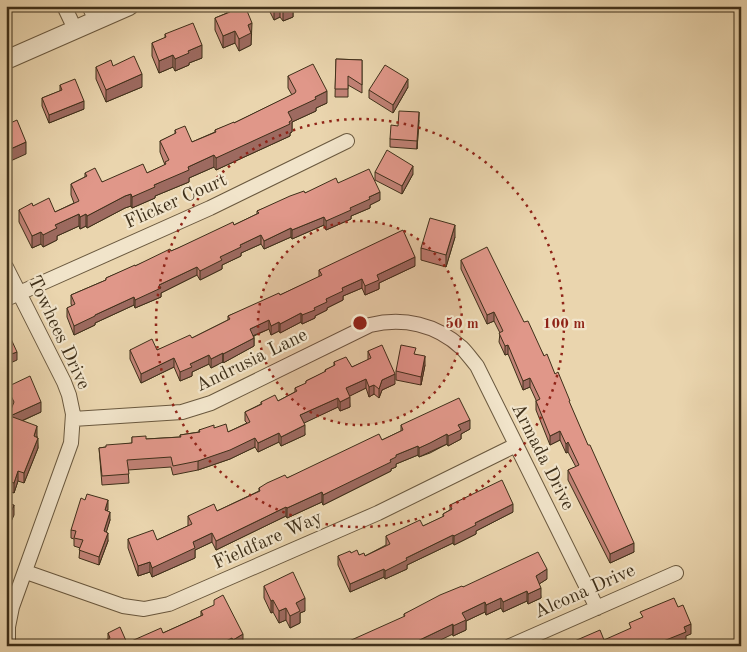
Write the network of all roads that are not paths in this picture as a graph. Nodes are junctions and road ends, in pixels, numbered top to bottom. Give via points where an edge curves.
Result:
1 (64, 6) edge
2 (129, 6) edge
3 (92, 13) edge
4 (75, 29) junction
5 (6, 60) edge
6 (347, 141) dead end
7 (6, 267) edge
8 (19, 292) junction
9 (6, 299) edge
10 (441, 333) joint
11 (73, 418) junction
12 (516, 445) junction
13 (26, 572) junction
14 (676, 573) dead end
15 (597, 608) junction
16 (8, 646) edge
17 (510, 646) edge

1 - 4 street
2 - 3 street
3 - 4 street
4 - 5 street
6 - 8 street, Flicker Court via 210,208
7 - 8 street, Towhees Drive
8 - 9 street, Flicker Court
8 - 11 street, Towhees Drive via 69,394
10 - 11 street, Andrusia Lane via 414,323 378,323 361,328 197,409
10 - 12 street, Armada Drive via 462,348 477,366
11 - 13 street, Towhees Drive via 69,451
12 - 13 street, Fieldfare Way via 378,513 169,604 144,608 123,606
12 - 15 street, Armada Drive
13 - 16 street, Towhees Drive via 10,619
14 - 15 street, Alcona Drive
15 - 17 street, Alcona Drive

